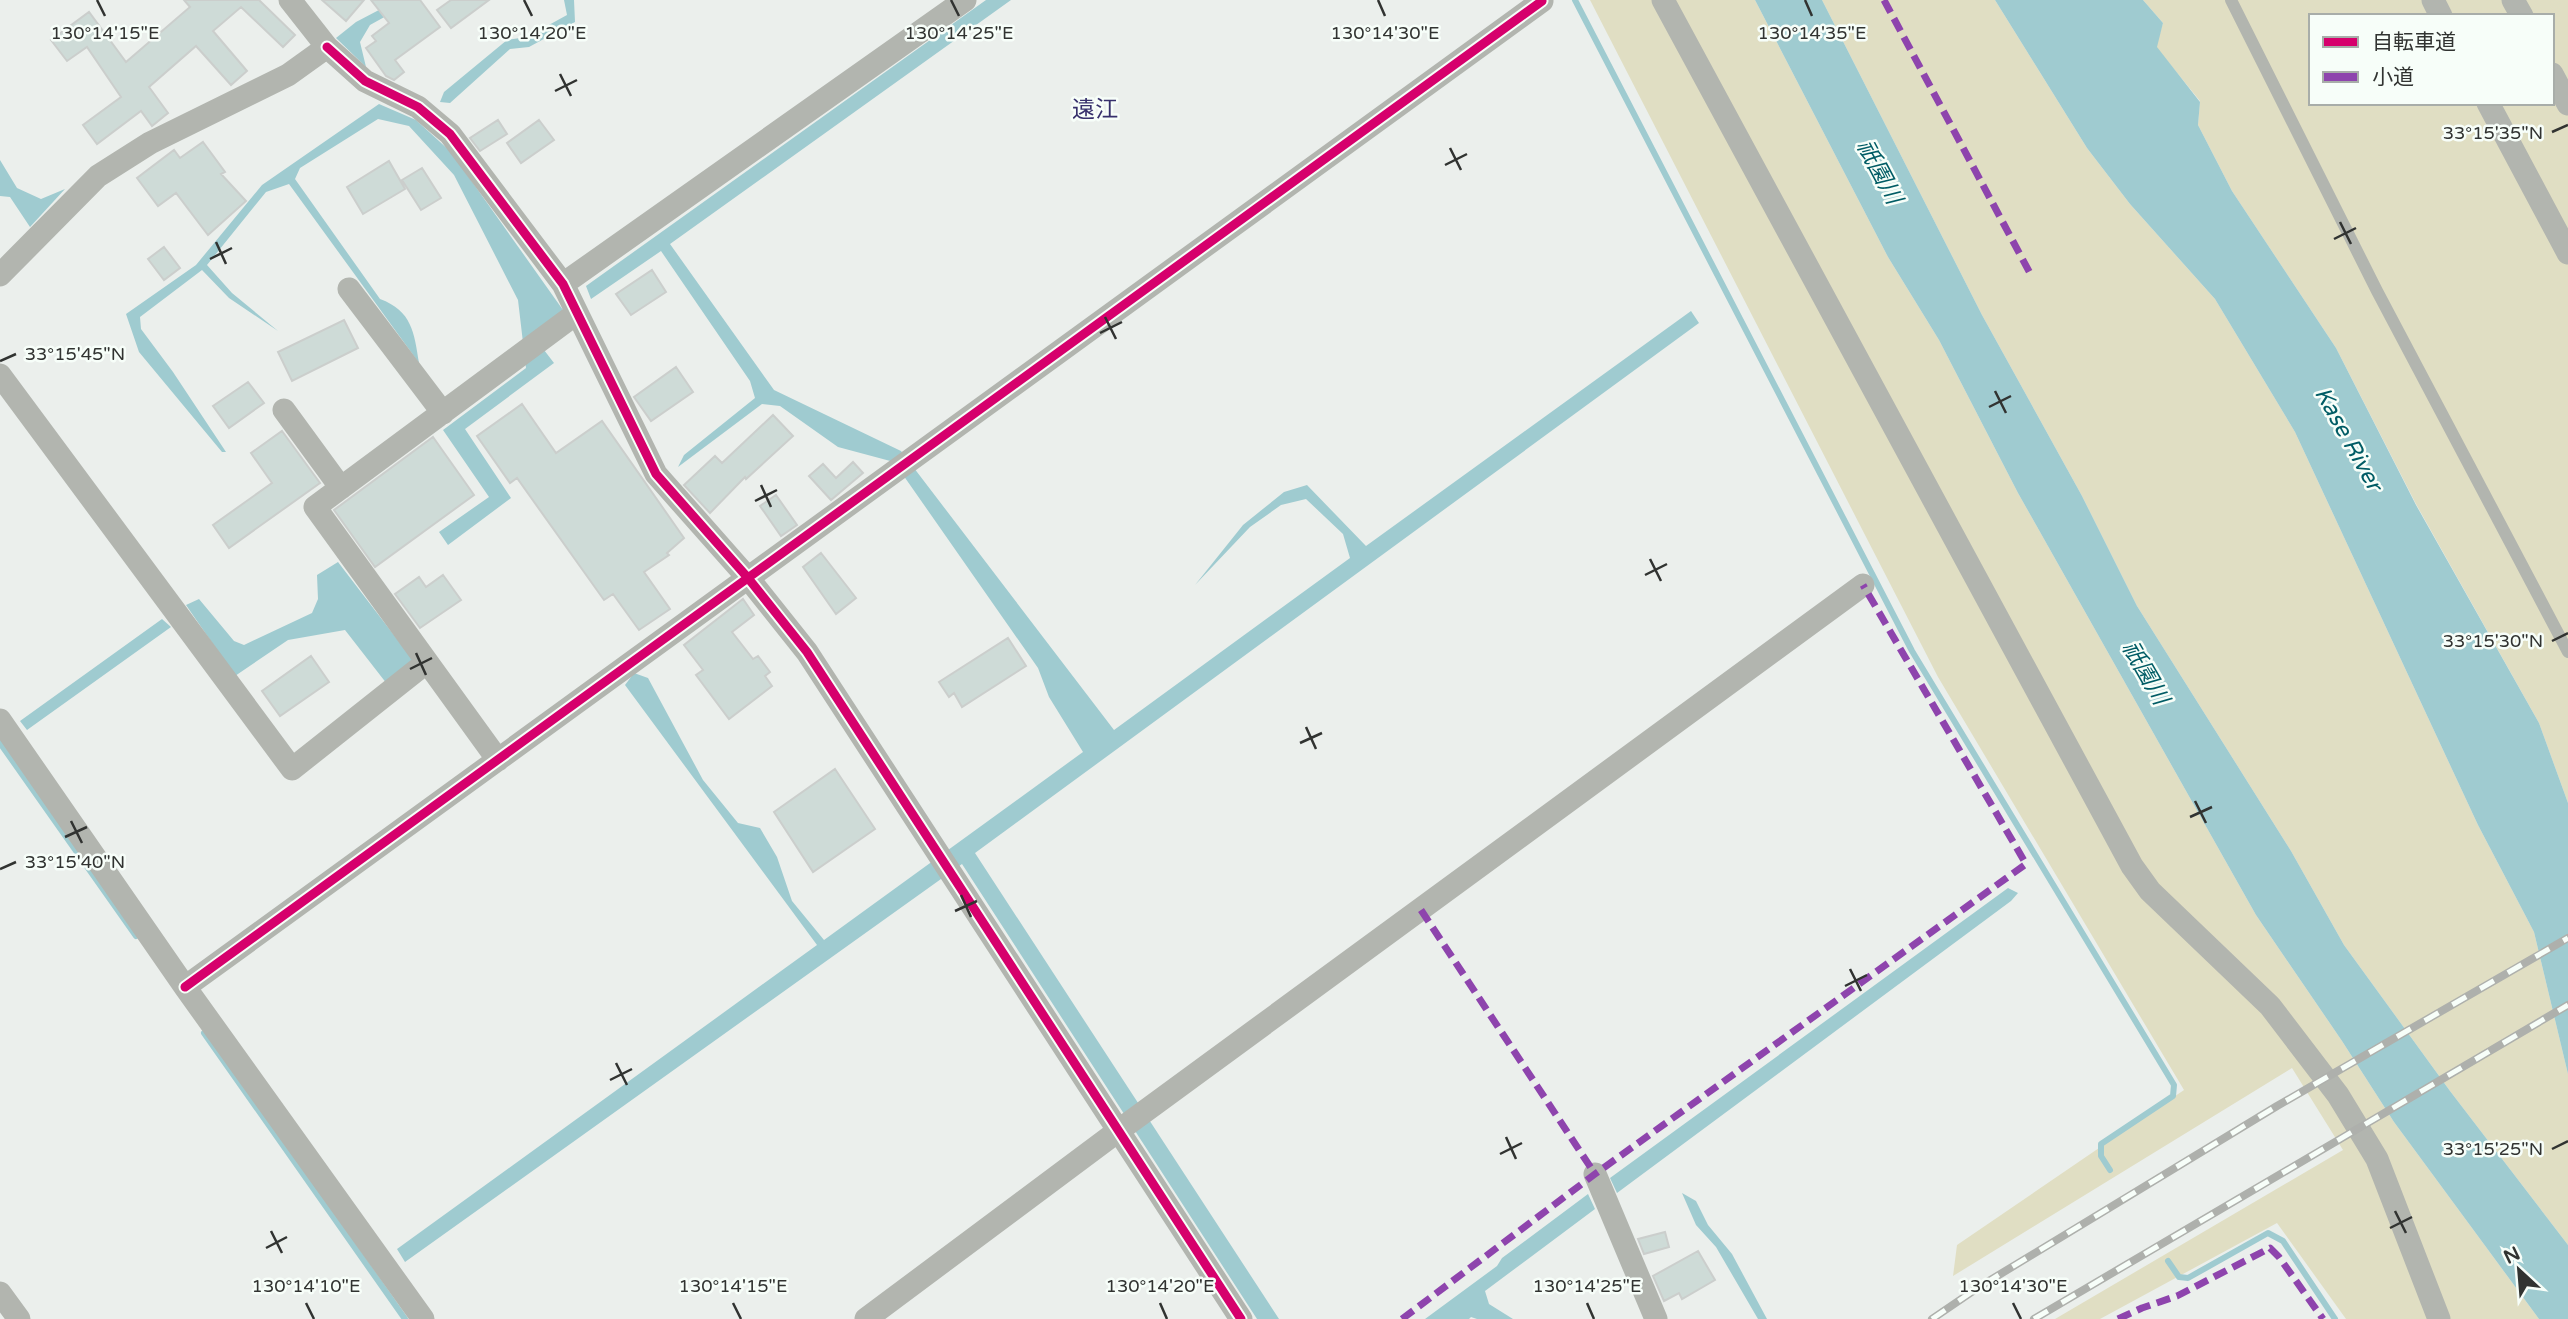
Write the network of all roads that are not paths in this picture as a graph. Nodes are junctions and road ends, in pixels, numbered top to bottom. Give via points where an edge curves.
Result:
1 (290, 0) edge
2 (965, 0) edge
3 (1663, 0) edge
4 (2231, 0) edge
5 (1542, 1) edge
6 (327, 47) junction
7 (2554, 78) edge
8 (2568, 104) edge
9 (2489, 105) edge
10 (2568, 253) edge
11 (0, 275) edge
12 (563, 284) junction
13 (349, 289) dead end
14 (577, 313) junction
15 (0, 375) edge
16 (284, 410) dead end
17 (443, 412) junction
18 (341, 488) junction
19 (748, 578) junction
20 (1863, 585) dead end
21 (2568, 652) edge
22 (427, 662) junction
23 (0, 720) edge
24 (498, 760) junction
25 (185, 987) junction
26 (1122, 1128) junction
27 (1600, 1187) dead end
28 (0, 1293) edge
29 (19, 1319) edge
30 (423, 1319) edge
31 (866, 1319) edge
32 (1241, 1319) edge
33 (1656, 1319) edge
34 (2439, 1319) edge

1 - 6 street
2 - 12 street
3 - 34 street via 2132,866 2150,891 2270,1006 2338,1095 2377,1159
4 - 21 lane via 2377,291
5 - 19 street
6 - 11 street via 288,75 150,143 98,176
6 - 12 street via 365,81 418,107 450,134
7 - 8 street
9 - 10 street
12 - 14 street
13 - 17 street
14 - 17 street
14 - 19 street via 656,474
15 - 22 street via 292,769
16 - 18 street
17 - 18 street
18 - 22 street via 315,507
19 - 24 street
19 - 26 street via 807,652
20 - 26 street
22 - 24 street
23 - 25 street
24 - 25 street
25 - 30 street
26 - 31 street
26 - 32 street
27 - 33 street
28 - 29 street

